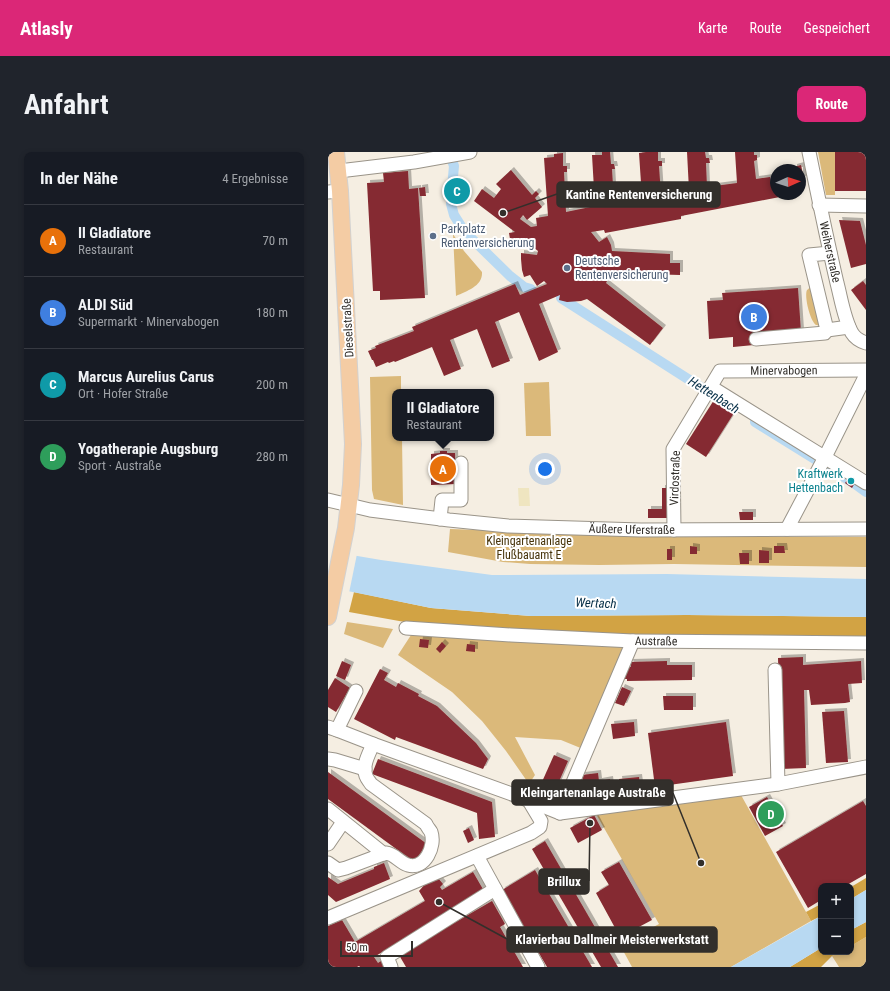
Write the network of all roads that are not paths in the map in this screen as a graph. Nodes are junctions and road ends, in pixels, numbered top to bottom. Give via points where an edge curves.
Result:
1 (336, 152) edge
2 (470, 152) edge
3 (809, 152) edge
4 (414, 157) edge
5 (339, 171) junction
6 (334, 192) edge
7 (819, 205) junction
8 (866, 206) edge
9 (830, 253) junction
10 (849, 328) junction
11 (827, 330) junction
12 (756, 340) dead end
13 (866, 343) edge
14 (866, 370) edge
15 (866, 375) edge
16 (711, 387) junction
17 (824, 457) junction
18 (461, 463) dead end
19 (866, 483) edge
20 (676, 496) dead end
21 (328, 500) edge
22 (349, 505) junction
23 (440, 519) junction
24 (787, 529) junction
25 (866, 529) edge
26 (674, 530) junction
27 (329, 612) edge
28 (406, 628) dead end
29 (633, 641) junction
30 (866, 643) edge
31 (775, 670) dead end
32 (356, 691) dead end
33 (333, 728) edge
34 (373, 744) junction
35 (328, 759) edge
36 (866, 767) edge
37 (365, 769) junction
38 (778, 784) junction
39 (529, 801) junction
40 (328, 809) edge
41 (560, 813) junction
42 (343, 822) junction
43 (328, 844) edge
44 (384, 854) junction
45 (477, 856) junction
46 (328, 863) edge
47 (495, 889) junction
48 (328, 918) edge
49 (391, 967) edge
50 (538, 967) edge

1 - 5 main road, Dieselstraße
2 - 4 street
3 - 7 street, Weiherstraße
4 - 5 street
5 - 6 main road, Dieselstraße
6 - 22 main road, Dieselstraße via 353,444
7 - 8 street
7 - 9 street, Weiherstraße
9 - 10 street, Weiherstraße
9 - 11 street via 809,255
10 - 11 street
10 - 13 street via 859,340
11 - 12 street via 824,333
14 - 16 street, Minervabogen via 720,371
15 - 17 street
16 - 17 street
16 - 26 street, Virdostraße via 673,449
17 - 19 street
17 - 24 street
18 - 23 street via 461,500 442,500
20 - 26 street
21 - 22 street, Äußere Uferstraße
22 - 23 street, Äußere Uferstraße
22 - 27 main road, Dieselstraße
23 - 26 street, Äußere Uferstraße via 508,526
24 - 25 street, Äußere Uferstraße
24 - 26 street, Äußere Uferstraße
28 - 29 street
29 - 30 street, Austraße
29 - 41 street, Austraße
31 - 38 street
32 - 33 street
33 - 34 street
34 - 37 street
34 - 39 street
35 - 37 street
36 - 38 street
37 - 44 street via 371,784 426,824 431,832 430,853 418,864 407,865 391,854
38 - 41 street
39 - 41 street
39 - 45 street via 541,821 540,827
40 - 42 street
42 - 43 street
42 - 44 street
44 - 46 street via 338,870
45 - 47 street
45 - 48 street
47 - 49 street via 387,958
47 - 50 street

